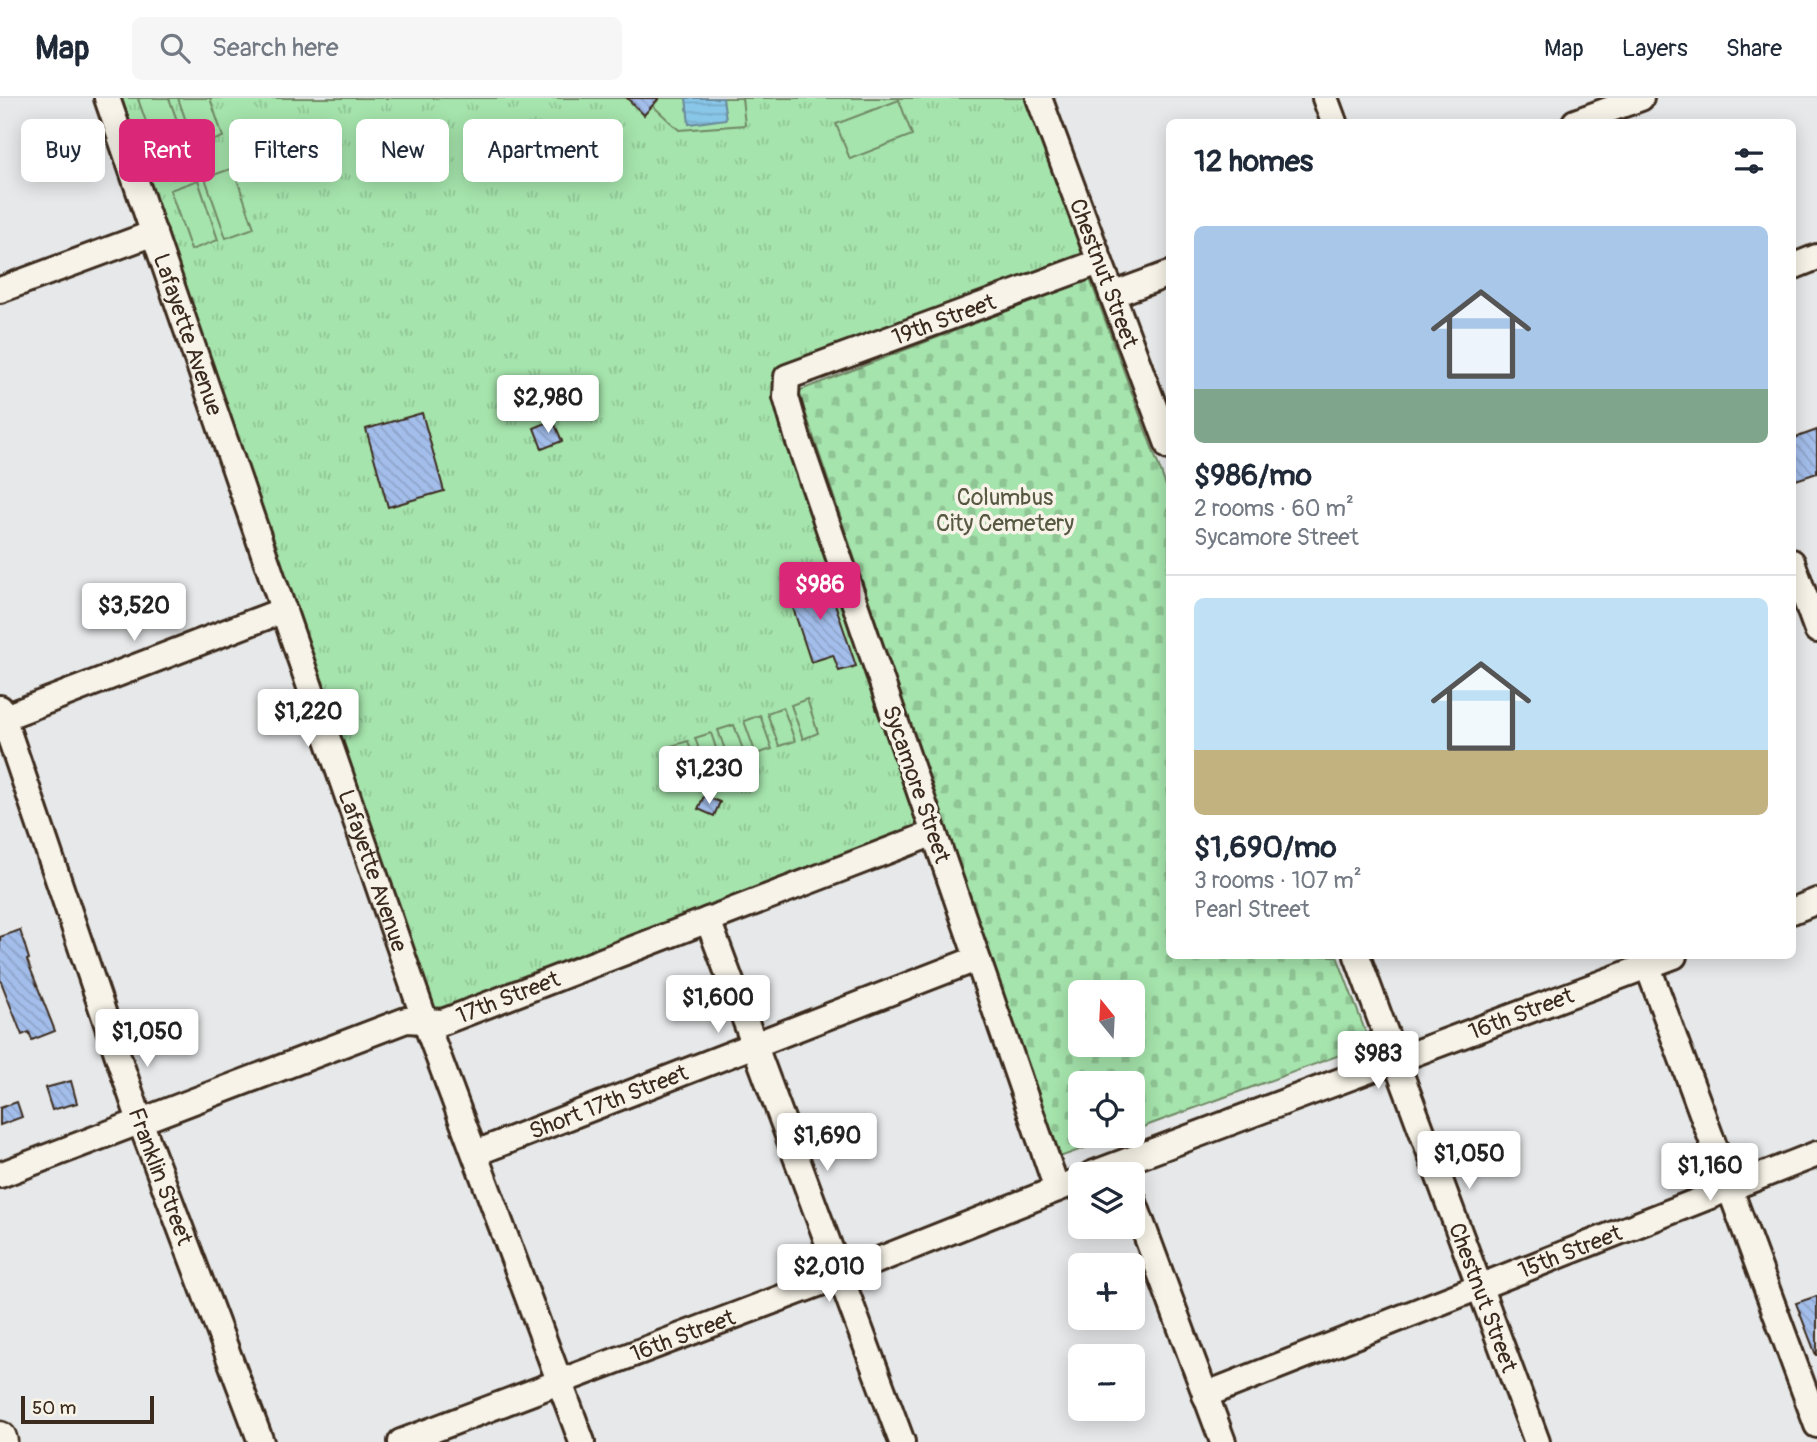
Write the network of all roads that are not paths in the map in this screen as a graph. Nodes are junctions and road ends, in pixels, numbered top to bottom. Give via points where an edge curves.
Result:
1 (107, 98) edge
2 (1039, 98) edge
3 (1325, 98) edge
4 (1628, 106) edge
5 (1333, 119) edge
6 (1585, 119) edge
7 (153, 233) junction
8 (1817, 257) edge
9 (1099, 262) junction
10 (1796, 265) edge
11 (1166, 275) edge
12 (0, 290) edge
13 (1112, 295) junction
14 (787, 377) joint
15 (1166, 439) edge
16 (1799, 568) edge
17 (284, 610) junction
18 (1817, 630) edge
19 (1, 715) edge
20 (934, 834) junction
21 (1817, 901) edge
22 (1796, 909) edge
23 (708, 920) junction
24 (976, 959) junction
25 (1358, 959) edge
26 (1646, 961) edge
27 (425, 1021) junction
28 (755, 1045) junction
29 (1396, 1060) junction
30 (140, 1121) junction
31 (476, 1153) junction
32 (1817, 1154) edge
33 (1137, 1162) edge
34 (0, 1175) edge
35 (1068, 1185) edge
36 (1729, 1188) junction
37 (1057, 1189) junction
38 (1145, 1233) edge
39 (841, 1275) junction
40 (1480, 1287) junction
41 (560, 1381) junction
42 (1205, 1395) junction
43 (1817, 1425) edge
44 (1220, 1441) edge
45 (261, 1442) edge
46 (401, 1442) edge
47 (582, 1442) edge
48 (902, 1442) edge
49 (1537, 1442) edge

1 - 7 street, Lafayette Avenue
2 - 9 street, Chestnut Street
3 - 5 street
4 - 6 street
7 - 12 street
7 - 17 street, Lafayette Avenue
8 - 10 street
9 - 13 street, Chestnut Street
9 - 14 street, 19th Street
11 - 13 street
13 - 15 street, Chestnut Street
14 - 20 street, Sycamore Street via 786,397 798,439
16 - 18 street
17 - 19 street
17 - 27 street, Lafayette Avenue
19 - 30 street, Franklin Street
20 - 23 street, 17th Street
20 - 24 street, Sycamore Street
21 - 22 street
23 - 27 street, 17th Street via 443,1022
23 - 28 street
24 - 28 street, Short 17th Street
24 - 37 street, Sycamore Street
25 - 29 street, Chestnut Street
26 - 29 street, 16th Street
26 - 36 street
27 - 30 street, 17th Street via 406,1020
27 - 31 street, Lafayette Avenue
28 - 31 street, Short 17th Street
28 - 39 street
29 - 33 street, 16th Street
29 - 40 street, Chestnut Street
30 - 34 street, 17th Street
30 - 45 street, Franklin Street
31 - 41 street, Lafayette Avenue
32 - 36 street, 15th Street
35 - 37 street, 16th Street
36 - 40 street, 15th Street
36 - 43 street
37 - 39 street, 16th Street
38 - 42 street
39 - 41 street, 16th Street
39 - 48 street
40 - 42 street, 15th Street
40 - 49 street, Chestnut Street
41 - 46 street, 16th Street
41 - 47 street, Lafayette Avenue
42 - 44 street

